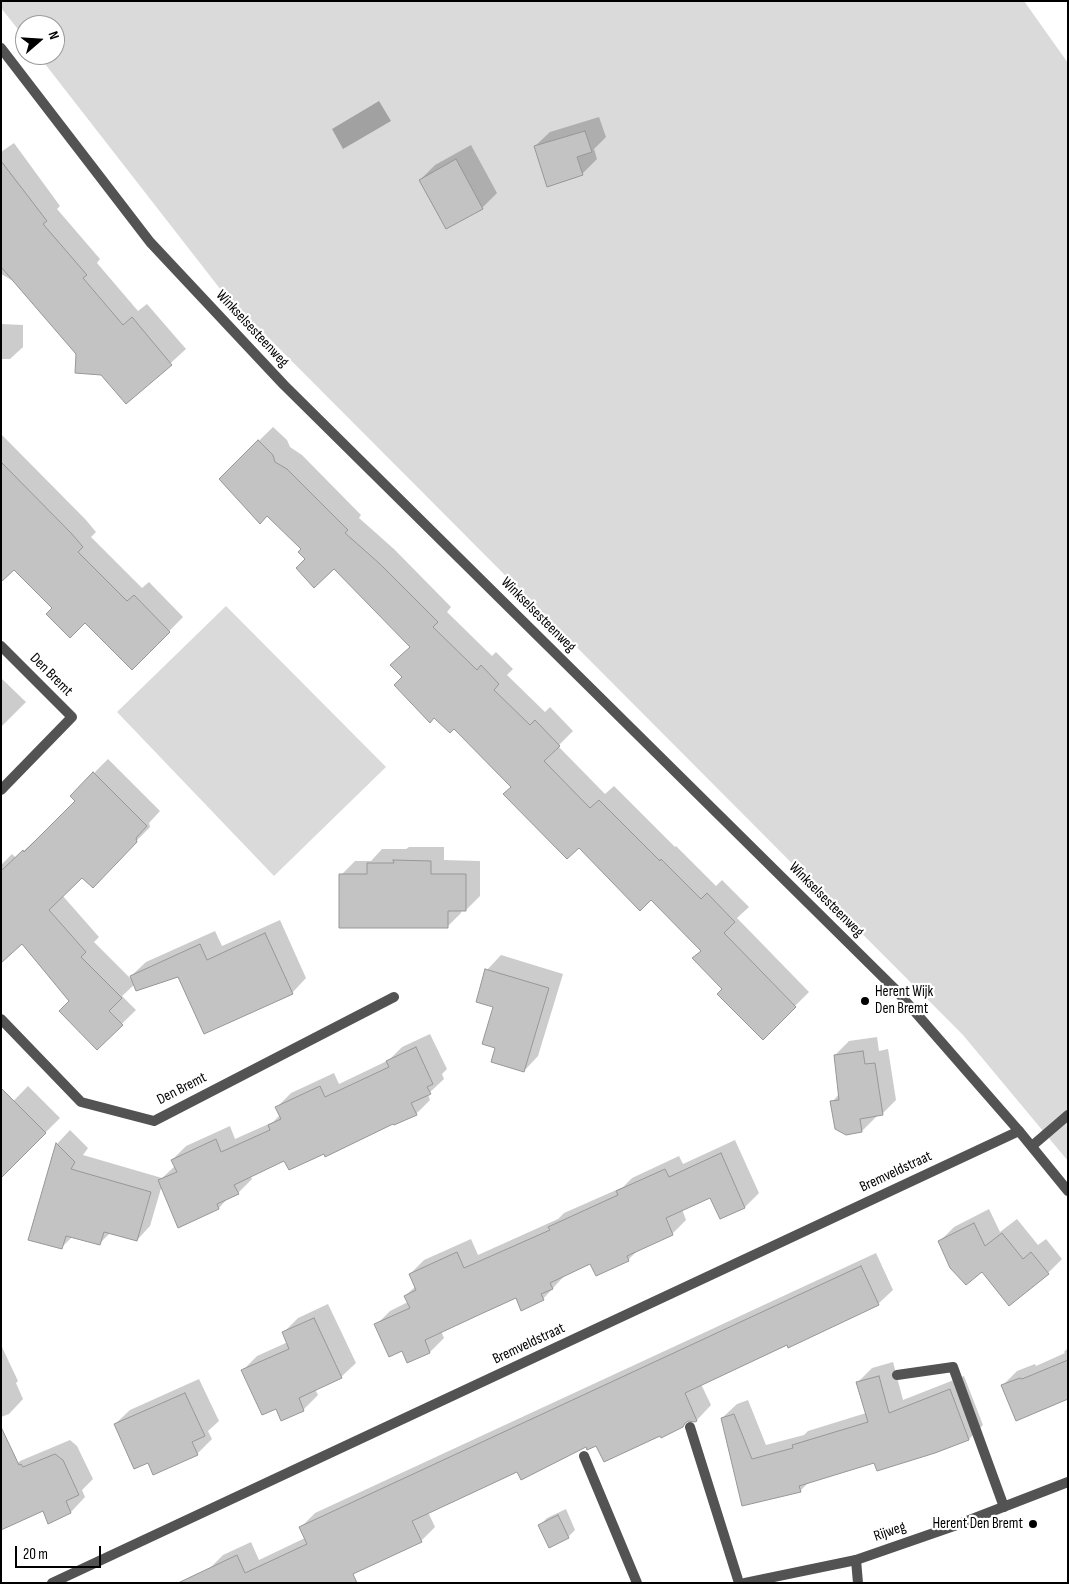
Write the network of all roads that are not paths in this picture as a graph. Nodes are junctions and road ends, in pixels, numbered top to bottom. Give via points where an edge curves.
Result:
1 (1, 48) edge
2 (1, 646) edge
3 (1, 790) edge
4 (394, 997) dead end
5 (1, 1019) edge
6 (1068, 1115) edge
7 (1019, 1131) junction
8 (1032, 1146) junction
9 (1068, 1191) edge
10 (897, 1375) dead end
11 (690, 1426) dead end
12 (584, 1456) dead end
13 (1068, 1482) edge
14 (1004, 1506) junction
15 (856, 1560) junction
16 (52, 1583) edge
17 (637, 1583) edge
18 (739, 1583) edge
19 (745, 1583) edge
20 (858, 1583) edge

1 - 7 street, Winkselsesteenweg via 150,242 277,378 895,990
2 - 3 street, Den Bremt via 72,717
4 - 5 street, Den Bremt via 154,1121 81,1102
6 - 8 street
7 - 8 street, Winkselsesteenweg
7 - 16 street, Bremveldstraat
8 - 9 street, Winkselsesteenweg
10 - 14 street via 953,1366
11 - 18 street
12 - 17 street
13 - 14 street, Rijweg
14 - 15 street, Rijweg
15 - 19 street, Rijweg
15 - 20 street

